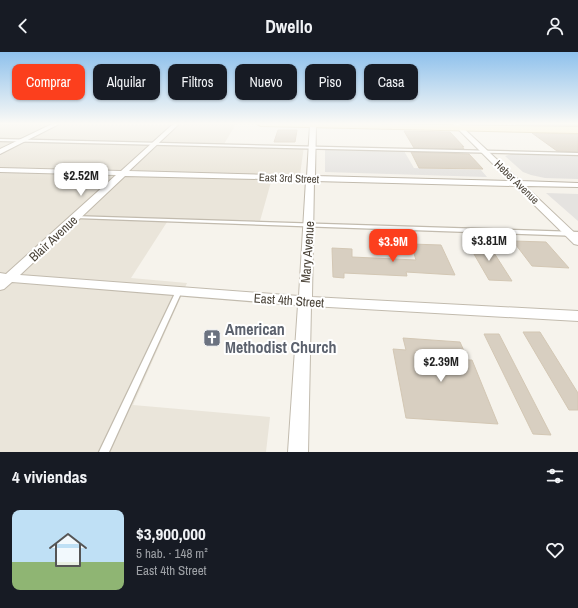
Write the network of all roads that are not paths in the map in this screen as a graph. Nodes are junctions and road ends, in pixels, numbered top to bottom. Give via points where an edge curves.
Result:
1 (19, 143) edge
2 (95, 143) edge
3 (312, 143) edge
4 (476, 143) edge
5 (154, 144) junction
6 (312, 148) junction
7 (0, 152) edge
8 (486, 152) junction
9 (578, 154) edge
10 (0, 170) edge
11 (122, 173) junction
12 (311, 178) junction
13 (519, 184) junction
14 (578, 186) edge
15 (75, 217) junction
16 (308, 226) junction
17 (574, 234) edge
18 (578, 242) edge
19 (5, 277) edge
20 (0, 286) edge
21 (179, 291) junction
22 (303, 301) junction
23 (578, 316) edge
24 (104, 452) edge
25 (298, 452) edge

1 - 7 street
2 - 5 lane
3 - 6 street, Mary Avenue
4 - 8 street, Heber Avenue
5 - 6 lane
5 - 11 street, Blair Avenue
6 - 8 lane
6 - 12 street, Mary Avenue
8 - 9 lane
8 - 13 street, Heber Avenue
10 - 11 street, East 3rd Street
11 - 12 street, East 3rd Street
11 - 15 street, Blair Avenue
12 - 13 street, East 3rd Street
12 - 16 street, Mary Avenue
13 - 14 street, East 3rd Street
13 - 17 street, Heber Avenue
15 - 16 lane
15 - 19 street, Blair Avenue
16 - 17 lane
16 - 22 street, Mary Avenue
17 - 18 street, Heber Avenue
19 - 20 street, Blair Avenue
19 - 21 street, East 4th Street
21 - 22 street, East 4th Street
21 - 24 lane
22 - 23 street, East 4th Street
22 - 25 street, Mary Avenue

